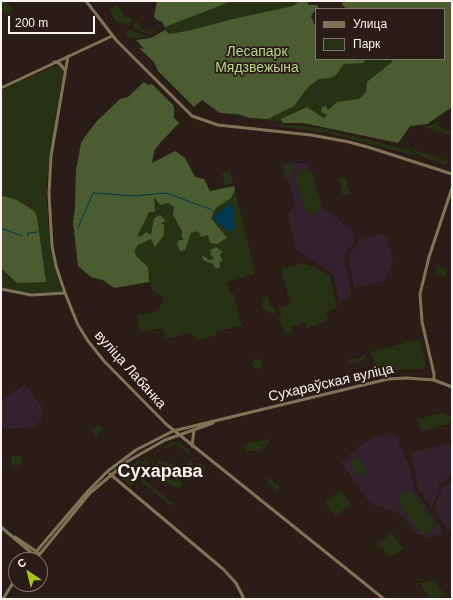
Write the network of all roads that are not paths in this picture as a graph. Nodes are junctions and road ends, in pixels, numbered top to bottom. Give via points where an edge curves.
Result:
1 (86, 1) edge
2 (112, 36) junction
3 (68, 56) junction
4 (54, 62) junction
5 (65, 70) junction
6 (1, 88) edge
7 (452, 174) edge
8 (452, 188) edge
9 (1, 289) edge
10 (65, 294) junction
11 (434, 380) junction
12 (452, 387) edge
13 (215, 422) junction
14 (166, 424) junction
15 (194, 430) junction
16 (174, 431) junction
17 (178, 434) junction
18 (163, 436) junction
19 (192, 446) junction
20 (108, 471) junction
21 (110, 474) junction
22 (1, 527) edge
23 (10, 534) junction
24 (36, 551) joint
25 (31, 552) edge
26 (42, 552) edge
27 (244, 599) edge
28 (384, 599) edge

1 - 2 main road
2 - 3 main road
2 - 7 main road via 187,113 202,121 349,142
3 - 4 main road
3 - 5 main road, вуліца Лабанка
4 - 5 main road via 59,63
4 - 6 main road
5 - 10 main road, вуліца Лабанка via 51,156 49,194 52,246
8 - 11 main road via 429,257 420,294 422,322
9 - 10 main road via 31,295
10 - 14 main road, вуліца Лабанка via 88,341
11 - 12 main road, Сухараўская вуліца
11 - 13 main road, Сухараўская вуліца via 406,378 377,381
13 - 15 main road, Сухараўская вуліца
13 - 16 main road, Сухараўская вуліца
14 - 16 main road, вуліца Лабанка
14 - 18 main road via 167,430
15 - 17 main road, Сухараўская вуліца
15 - 19 main road
16 - 17 main road, вуліца Лабанка
16 - 18 main road, Сухараўская вуліца
17 - 19 main road, вуліца Лабанка
17 - 21 main road, Сухараўская вуліца via 138,454
18 - 20 main road, Сухараўская вуліца via 136,450
19 - 28 main road, вуліца Лабанка
20 - 21 main road
20 - 24 main road, Сухараўская вуліца
21 - 26 main road, Сухараўская вуліца via 90,493
21 - 27 main road via 223,569 236,583
22 - 23 main road
23 - 24 main road
23 - 25 main road

